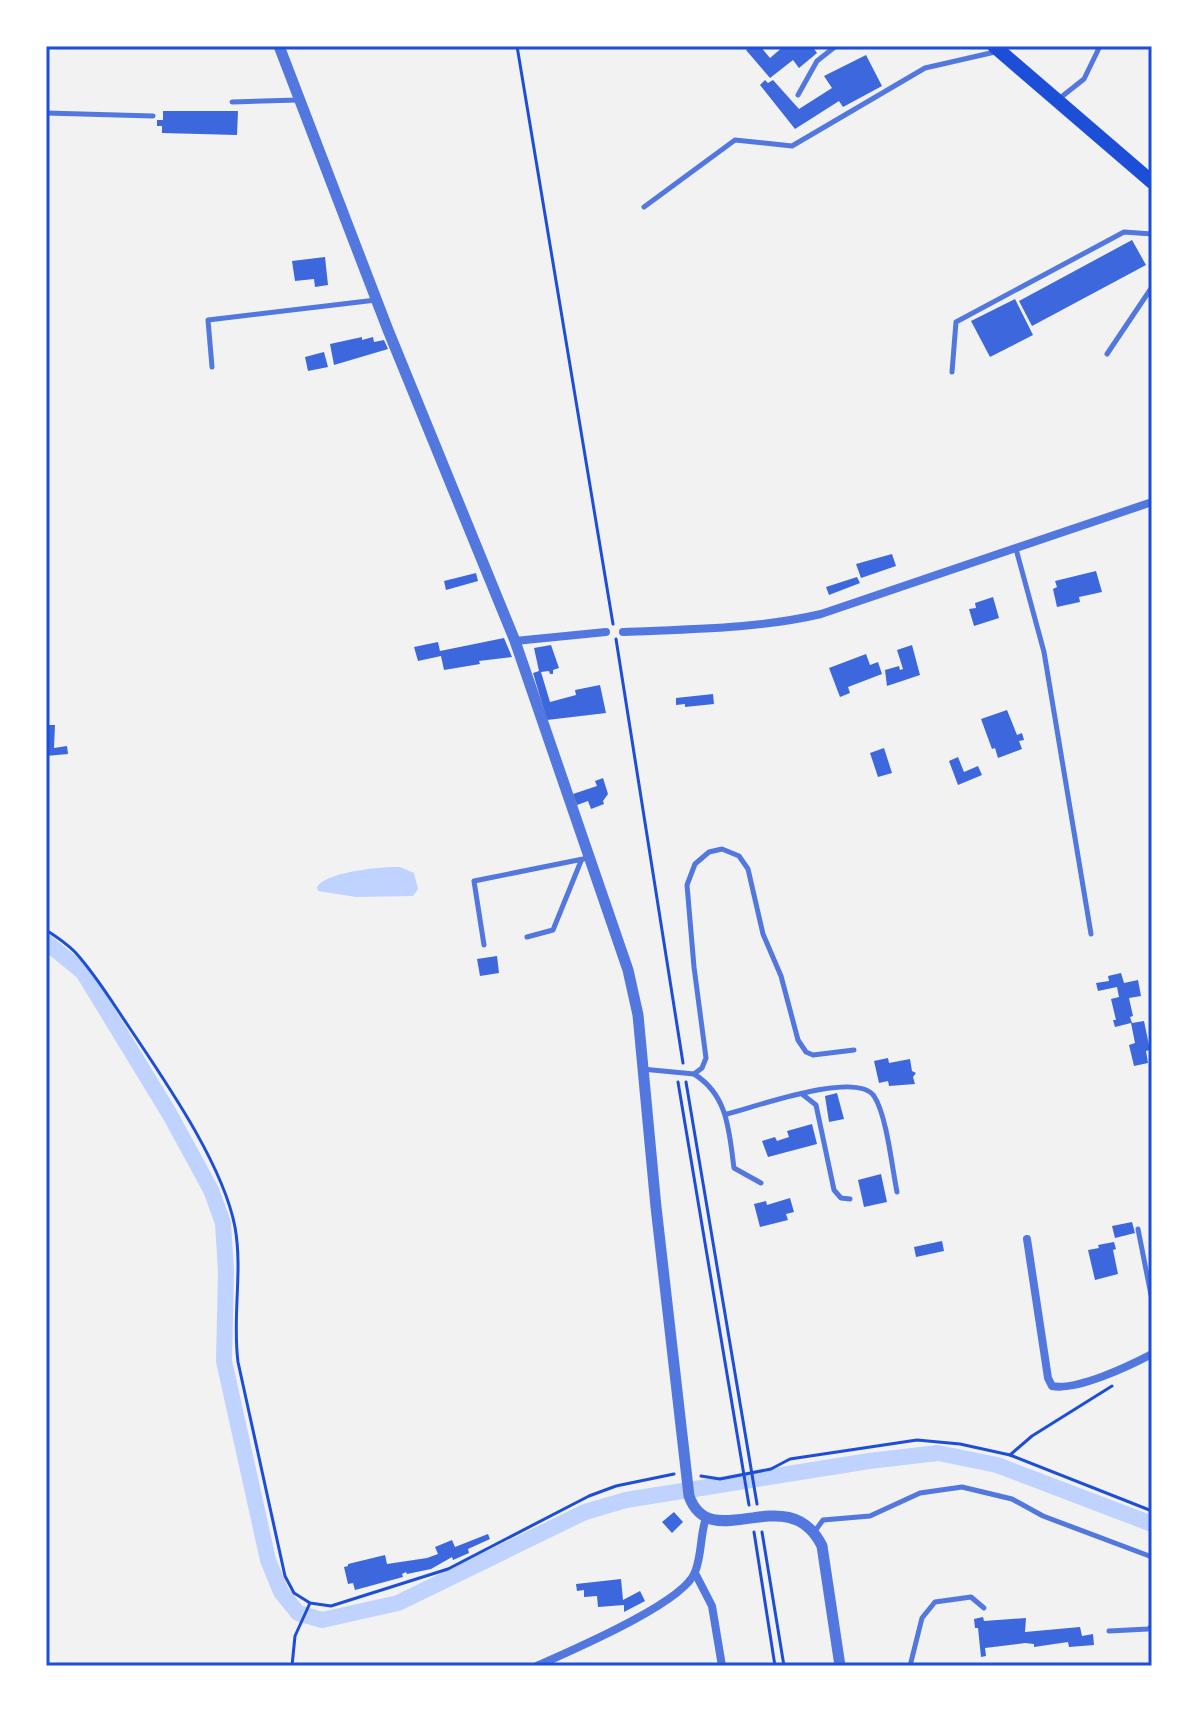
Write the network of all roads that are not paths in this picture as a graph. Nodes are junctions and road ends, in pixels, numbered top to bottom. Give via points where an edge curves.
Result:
1 (279, 46) edge
2 (836, 46) edge
3 (1100, 46) edge
4 (997, 48) edge
5 (798, 95) dead end
6 (299, 100) junction
7 (1057, 101) junction
8 (232, 102) dead end
9 (46, 113) edge
10 (153, 116) dead end
11 (1152, 182) edge
12 (644, 207) dead end
13 (1152, 234) edge
14 (1152, 287) edge
15 (377, 300) junction
16 (1107, 354) dead end
17 (212, 367) dead end
18 (952, 372) dead end
19 (1152, 502) edge
20 (1016, 549) junction
21 (606, 632) dead end
22 (620, 635) road end
23 (515, 641) junction
24 (584, 859) junction
25 (1091, 934) dead end
26 (527, 937) dead end
27 (484, 945) dead end
28 (854, 1050) dead end
29 (642, 1069) junction
30 (694, 1074) junction
31 (802, 1094) junction
32 (727, 1114) junction
33 (761, 1183) dead end
34 (897, 1192) dead end
35 (850, 1199) dead end
36 (1138, 1229) dead end
37 (1027, 1239) dead end
38 (1152, 1300) edge
39 (1152, 1354) edge
40 (706, 1518) junction
41 (815, 1531) junction
42 (1152, 1557) edge
43 (695, 1573) junction
44 (984, 1608) dead end
45 (1152, 1626) edge
46 (1109, 1631) dead end
47 (563, 1654) junction
48 (537, 1666) edge
49 (565, 1666) edge
50 (722, 1666) edge
51 (840, 1666) edge
52 (910, 1666) edge

1 - 6 street
2 - 5 lane via 817,61
3 - 7 lane via 1084,79
4 - 7 main road
4 - 12 lane via 925,68 792,146 735,140
6 - 8 lane
6 - 15 street
7 - 11 main road
9 - 10 lane
13 - 18 lane via 1124,232 956,322
14 - 16 lane
15 - 17 lane via 208,320
15 - 23 street
19 - 20 street
20 - 22 street via 795,620
20 - 25 lane via 1044,652
21 - 23 street
23 - 24 street
24 - 26 lane via 553,930
24 - 27 lane via 474,881
24 - 29 street via 628,970
28 - 30 lane via 813,1055 798,1040 748,869 739,856 722,849 695,864 687,885 706,1058
29 - 30 lane
29 - 40 street via 686,1476 693,1505
30 - 32 lane via 706,1081
31 - 32 lane
31 - 34 lane via 846,1085 872,1093 880,1107
31 - 35 lane via 816,1105 834,1190
32 - 33 lane via 734,1168
36 - 38 lane
37 - 39 street via 1052,1386 1130,1366
40 - 41 street via 788,1515
40 - 43 street
41 - 42 lane via 823,1520 870,1516 920,1493 962,1487 1012,1499
41 - 51 street via 822,1546
43 - 47 street via 663,1604
43 - 50 street via 712,1606
44 - 52 lane via 971,1597 935,1602 922,1618
45 - 46 lane
47 - 48 street
47 - 49 lane

